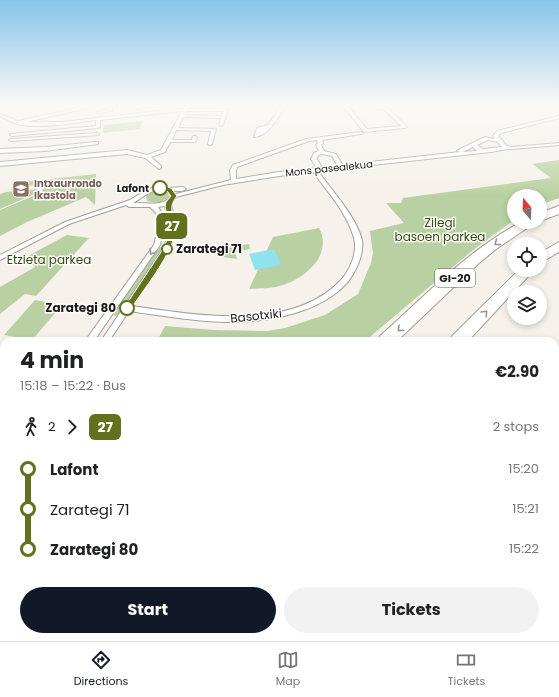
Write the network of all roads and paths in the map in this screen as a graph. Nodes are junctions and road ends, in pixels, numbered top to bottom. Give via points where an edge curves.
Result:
1 (20, 136) edge
2 (76, 136) edge
3 (172, 136) edge
4 (212, 136) edge
5 (337, 136) edge
6 (494, 136) edge
7 (54, 138) joint
8 (195, 138) dead end
9 (320, 138) junction
10 (169, 141) junction
11 (306, 141) junction
12 (498, 141) junction
13 (96, 143) dead end
14 (210, 144) dead end
15 (559, 144) edge
16 (318, 145) junction
17 (474, 145) junction
18 (506, 147) junction
19 (0, 151) edge
20 (486, 151) junction
21 (322, 152) junction
22 (148, 157) junction
23 (0, 164) edge
24 (339, 164) junction
25 (159, 167) dead end
26 (316, 168) junction
27 (233, 179) junction
28 (154, 189) junction
29 (168, 189) junction
30 (143, 194) junction
31 (174, 196) junction
32 (168, 202) junction
33 (148, 204) junction
34 (559, 210) edge
35 (547, 214) edge
36 (517, 229) edge
37 (559, 246) edge
38 (547, 255) edge
39 (0, 258) edge
40 (0, 263) edge
41 (520, 277) edge
42 (127, 308) junction
43 (92, 337) edge
44 (108, 337) edge
45 (390, 337) edge
46 (462, 337) edge

1 - 7 street via 12,137
2 - 7 street
3 - 10 street
4 - 14 street
5 - 9 street
6 - 12 street
8 - 10 street via 194,141
9 - 11 street
9 - 16 street via 321,143
10 - 22 street via 163,151
11 - 16 street
11 - 27 street via 235,166 232,170
12 - 17 street, Mons pasealekua via 487,138
12 - 18 street
13 - 19 street
15 - 18 street, Mons pasealekua
16 - 21 street
17 - 20 street
17 - 24 street, Mons pasealekua via 447,153
18 - 20 street, Mons pasealekua via 503,150
20 - 26 street, Mons pasealekua
21 - 24 street via 334,155
21 - 26 street via 316,154 314,159
22 - 23 street via 127,152
22 - 25 street
24 - 26 street, Mons pasealekua
26 - 27 street, Mons pasealekua
26 - 31 street, Mons pasealekua via 230,182
26 - 42 street, Basotxiki via 350,222 358,241 353,271 332,293 322,300 280,316 237,321 185,317
27 - 29 street, Mons pasealekua via 182,190
28 - 29 street, Mons pasealekua
28 - 29 street via 163,182
28 - 30 street
29 - 31 street
30 - 33 street via 141,199
30 - 39 street via 132,201 67,223
31 - 32 street
32 - 33 street
32 - 42 street via 172,232 168,246
33 - 40 street via 123,206 81,221
33 -> 43 street via 158,211 162,222 157,245
34 - 35 highway
36 -> 45 highway, GI-20 via 480,256
37 - 38 highway
46 -> 41 highway
42 - 44 street

